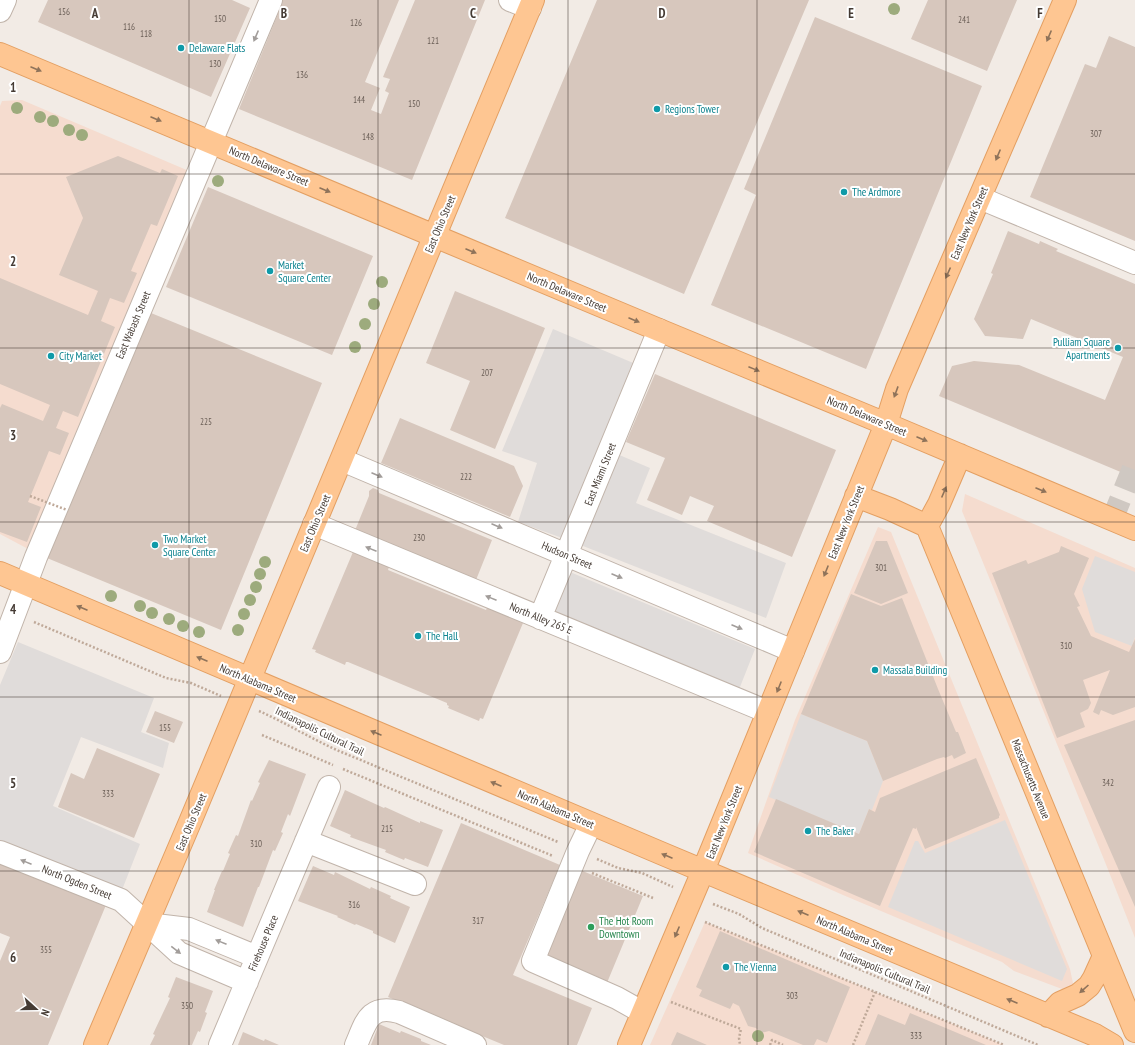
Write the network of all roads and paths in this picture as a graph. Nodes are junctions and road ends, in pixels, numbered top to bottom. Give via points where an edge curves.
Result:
1 (5, 0) edge
2 (271, 0) edge
3 (510, 0) edge
4 (1064, 0) edge
5 (532, 4) edge
6 (0, 11) edge
7 (0, 54) edge
8 (211, 142) junction
9 (980, 198) junction
10 (435, 236) junction
11 (1135, 263) edge
12 (659, 330) junction
13 (886, 424) junction
14 (960, 455) junction
15 (342, 460) junction
16 (30, 496) dead end
17 (856, 496) junction
18 (66, 510) dead end
19 (314, 524) junction
20 (927, 526) junction
21 (1135, 529) edge
22 (566, 555) junction
23 (0, 573) edge
24 (25, 584) junction
25 (14, 615) junction
26 (540, 618) junction
27 (793, 650) junction
28 (0, 652) edge
29 (251, 680) junction
30 (240, 705) junction
31 (768, 712) junction
32 (262, 736) dead end
33 (335, 766) dead end
34 (343, 769) dead end
35 (329, 787) dead end
36 (591, 824) junction
37 (306, 841) junction
38 (0, 852) edge
39 (575, 858) junction
40 (703, 871) junction
41 (655, 878) dead end
42 (415, 884) dead end
43 (653, 898) dead end
44 (727, 909) dead end
45 (705, 922) dead end
46 (147, 924) junction
47 (1104, 956) junction
48 (257, 957) junction
49 (247, 982) junction
50 (875, 992) junction
51 (670, 1001) dead end
52 (642, 1012) junction
53 (1048, 1016) junction
54 (1135, 1031) edge
55 (95, 1045) edge
56 (220, 1045) edge
57 (356, 1045) edge
58 (475, 1045) edge
59 (629, 1045) edge
60 (740, 1045) edge
61 (770, 1045) edge
62 (783, 1045) edge
63 (853, 1045) edge
64 (1004, 1045) edge
65 (1038, 1045) edge
66 (1112, 1045) edge

1 - 6 street
2 -> 8 street, East Wabash Street
3 - 5 street
4 -> 9 main road, East New York Street
5 - 10 main road, East Ohio Street
7 -> 8 main road, North Delaware Street
8 -> 10 main road, North Delaware Street
8 - 24 street, East Wabash Street
9 - 11 street
9 -> 13 main road, East New York Street via 897,389
10 -> 12 main road, North Delaware Street
10 - 15 main road, East Ohio Street
12 -> 13 main road, North Delaware Street
12 - 22 street, East Miami Street
13 -> 14 main road, North Delaware Street
13 - 17 main road, East New York Street
20 -> 14 main road
14 -> 21 main road, North Delaware Street
15 - 19 main road, East Ohio Street
15 -> 22 street, Hudson Street
16 - 18 path, bridge
17 - 20 main road
17 -> 27 main road, East New York Street
26 -> 19 street, North Alley 265 E
19 - 29 main road, East Ohio Street
20 - 47 main road, Massachusetts Avenue
22 - 26 street, East Miami Street
22 -> 27 street, Hudson Street
23 - 24 main road, North Alabama Street
24 - 25 street, East Wabash Street
29 -> 24 main road, North Alabama Street
25 - 28 street, East Wabash Street
25 - 30 path, Indianapolis Cultural Trail via 166,678 197,685
26 - 31 street, North Alley 265 E
27 -> 31 main road, East New York Street
29 - 30 main road, East Ohio Street
36 -> 29 main road, North Alabama Street
30 - 39 path, Indianapolis Cultural Trail via 283,723 311,739 503,819
30 - 46 main road, East Ohio Street
31 - 40 main road, East New York Street
32 - 33 path
34 - 39 path, Indianapolis Cultural Trail
35 - 37 street, Firehouse Place
36 - 39 street
40 -> 36 main road, North Alabama Street
37 - 42 street
37 - 48 street, Firehouse Place
46 -> 38 street, North Ogden Street via 121,900
39 - 41 path, Indianapolis Cultural Trail
39 - 43 path, Indianapolis Cultural Trail
39 - 52 street via 533,960
40 -> 52 main road, East New York Street
53 -> 40 main road, North Alabama Street
44 - 65 path, Indianapolis Cultural Trail via 762,928
45 - 50 path, Indianapolis Cultural Trail
48 -> 46 street via 189,929
46 -> 49 street, North Ogden Street via 179,953
46 - 55 main road, East Ohio Street
47 -> 53 main road via 1089,986 1078,995 1060,1003
47 - 54 main road, Massachusetts Avenue
48 - 49 street, Firehouse Place
49 - 56 street, Firehouse Place
50 - 63 path
50 - 64 path, Indianapolis Cultural Trail
51 - 60 path via 741,1029 738,1038
52 - 59 main road, East New York Street
53 - 66 main road, North Alabama Street
57 - 58 street via 369,1018 379,1010 399,1012
61 - 62 path via 772,1040

